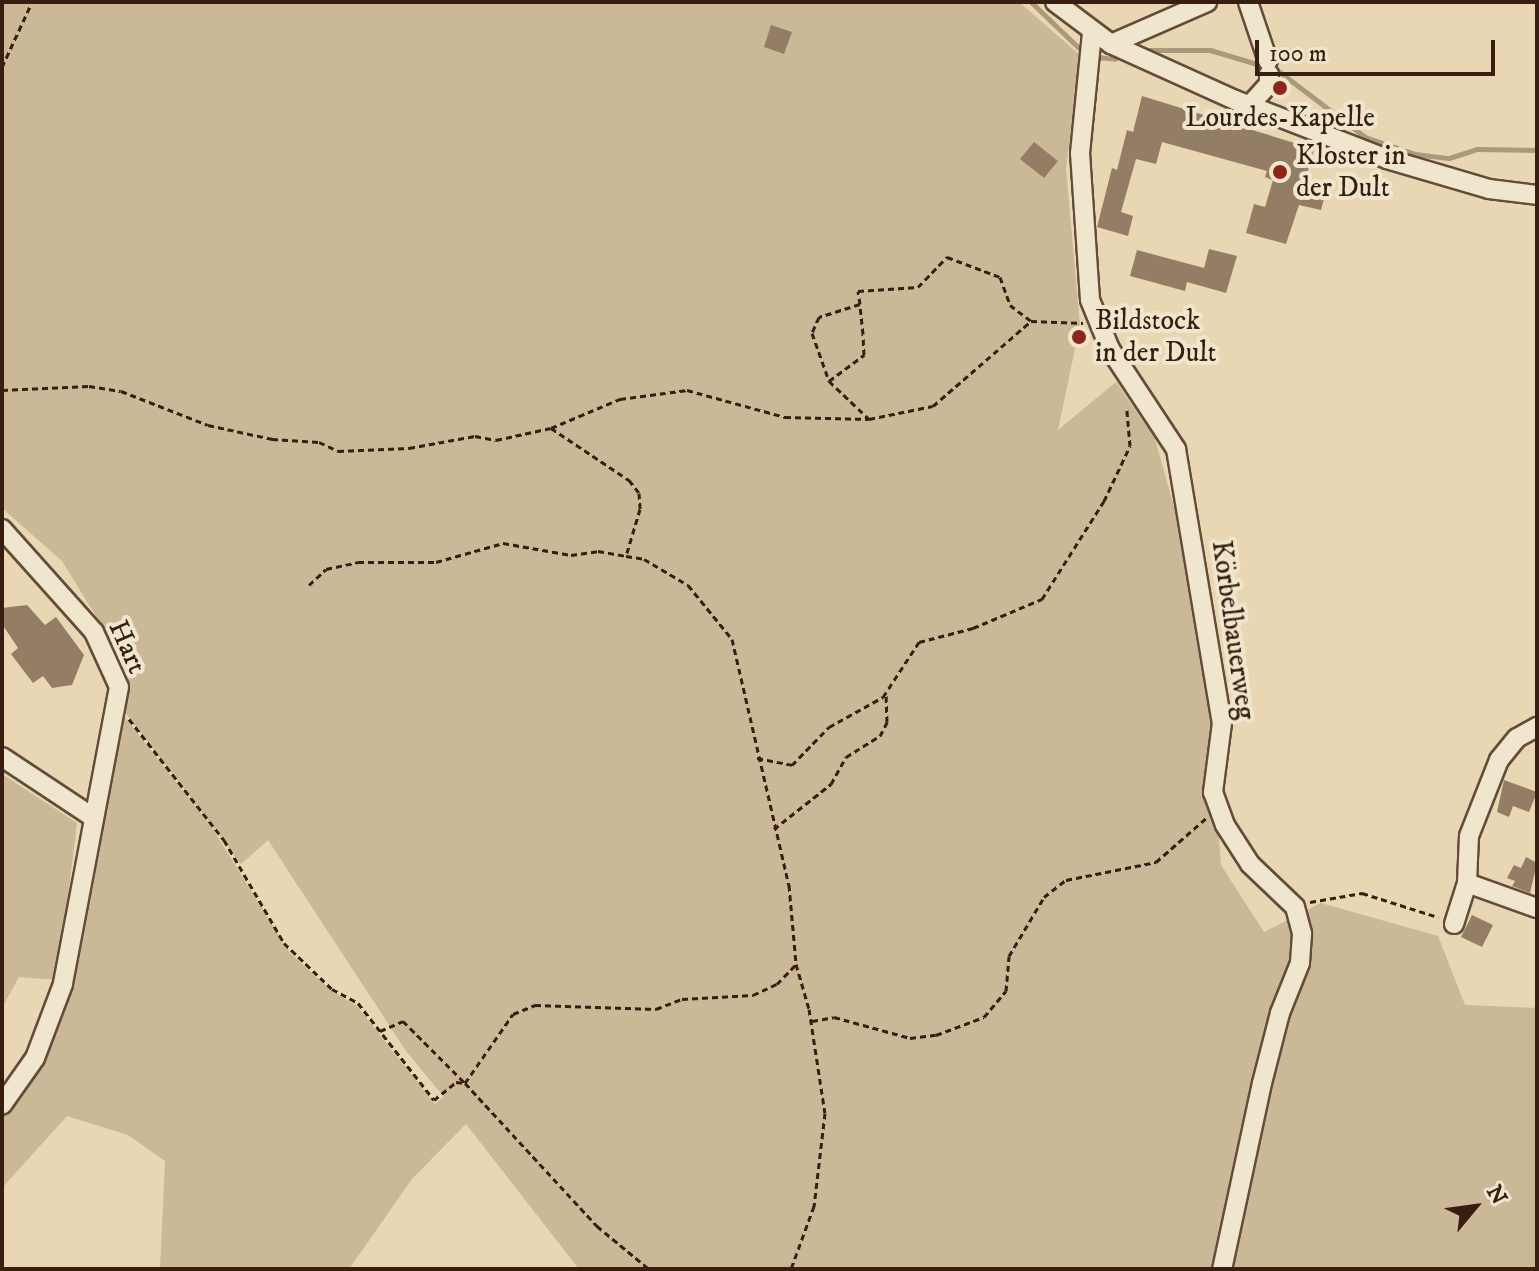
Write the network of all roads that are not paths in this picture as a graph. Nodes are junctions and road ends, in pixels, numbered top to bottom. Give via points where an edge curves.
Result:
1 (1055, 2) edge
2 (1207, 2) edge
3 (1248, 2) edge
4 (1092, 33) junction
5 (1111, 44) junction
6 (1269, 73) junction
7 (1250, 105) junction
8 (1276, 116) junction
9 (1537, 195) edge
10 (2, 529) edge
11 (1537, 727) edge
12 (2, 757) edge
13 (94, 818) junction
14 (1467, 883) junction
15 (1537, 908) edge
16 (1454, 924) road end
17 (2, 1105) edge
18 (1222, 1269) edge

1 - 4 street
2 - 5 street
3 - 6 street
4 - 5 street
4 - 18 street, Körbelbauerweg via 1080,153 1090,300 1125,369 1176,449 1222,723 1213,792 1217,806 1250,864 1295,907 1302,934 1300,963 1265,1069
5 - 7 street
6 - 7 street
6 - 8 street
7 - 8 street
8 - 9 street via 1457,181
10 - 13 street, Hart via 94,632 119,687
11 - 14 street via 1517,738 1499,760 1469,836
12 - 13 street
13 - 17 street, Hart via 63,984 35,1058
14 - 15 street
14 - 16 street

